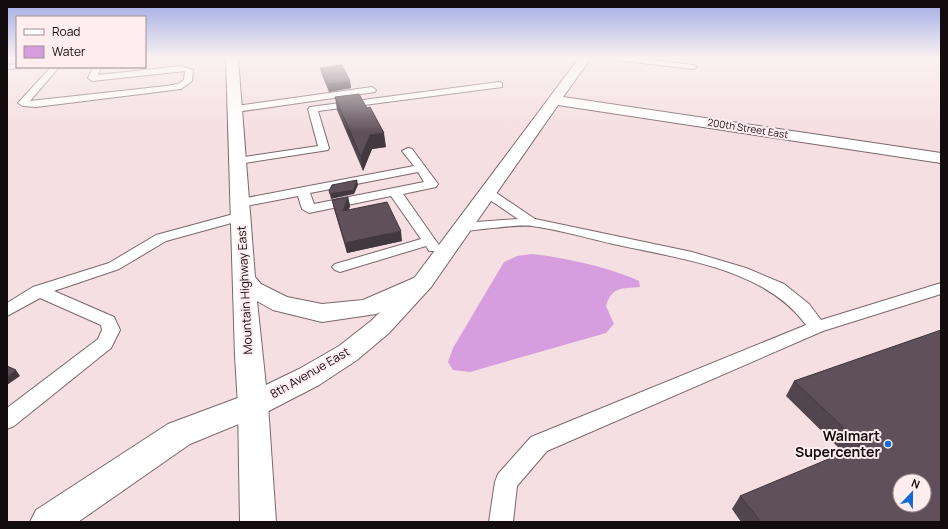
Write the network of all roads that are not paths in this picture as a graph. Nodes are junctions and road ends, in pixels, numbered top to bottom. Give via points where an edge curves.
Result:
1 (41, 83) edge
2 (186, 83) edge
3 (236, 83) edge
4 (567, 83) edge
5 (498, 85) dead end
6 (372, 90) dead end
7 (555, 100) junction
8 (313, 109) junction
9 (301, 111) dead end
10 (241, 115) junction
11 (408, 151) dead end
12 (941, 158) edge
13 (238, 160) junction
14 (421, 168) junction
15 (303, 191) junction
16 (395, 192) junction
17 (488, 193) junction
18 (241, 210) junction
19 (531, 222) junction
20 (463, 227) junction
21 (435, 249) junction
22 (340, 267) dead end
23 (244, 279) junction
24 (423, 282) junction
25 (941, 288) edge
26 (39, 291) junction
27 (7, 310) edge
28 (817, 327) junction
29 (253, 405) junction
30 (7, 420) edge
31 (48, 522) edge
32 (258, 522) edge
33 (501, 522) edge

1 - 2 lane via 23,103 36,104 166,89
3 - 10 street, Mountain Highway East
4 - 7 street, 8th Avenue East
5 - 8 lane
6 - 10 lane
7 - 12 street, 200th Street East
7 - 17 street, 8th Avenue East
8 - 9 lane
8 - 13 lane via 324,148
10 - 13 street, Mountain Highway East
11 - 14 lane
13 - 18 street, Mountain Highway East
14 - 15 lane
14 - 16 lane via 432,184
15 - 16 lane via 309,210
15 - 18 lane
16 - 21 lane
17 - 19 lane
17 - 20 street, 8th Avenue East
18 - 23 street, Mountain Highway East
18 - 26 lane via 161,238 114,266
19 - 20 lane
19 - 28 lane via 741,270 778,288 803,308
20 - 21 street, 8th Avenue East
21 - 22 lane
21 - 24 street, 8th Avenue East
23 - 24 street via 253,289 281,304 322,313 367,308
23 - 29 street, Mountain Highway East
24 - 29 street, 8th Avenue East via 380,327 348,353 309,377
25 - 28 lane
26 - 27 lane
26 - 30 lane via 108,321 111,330 105,343
28 - 33 lane via 539,444 506,482
29 - 31 street, 8th Avenue East via 179,434
29 - 32 street, Mountain Highway East

